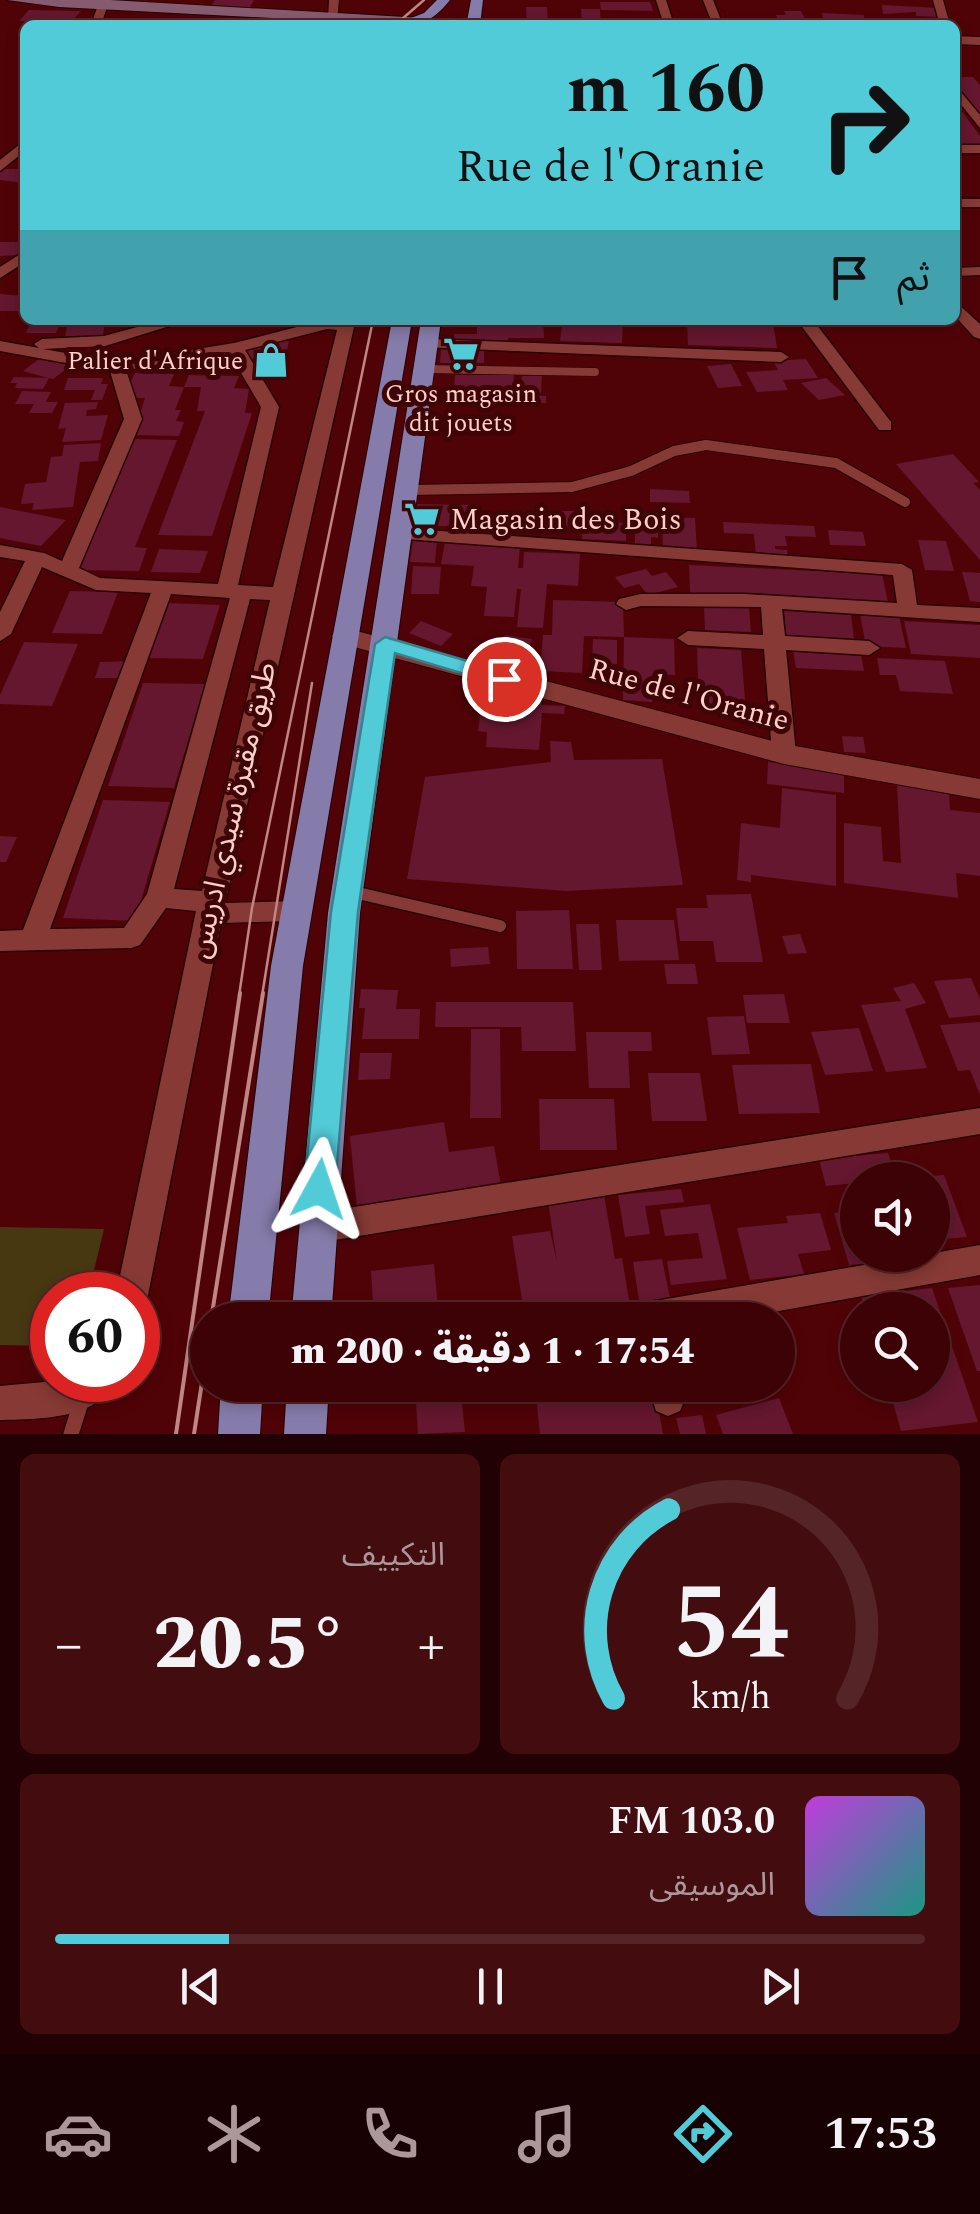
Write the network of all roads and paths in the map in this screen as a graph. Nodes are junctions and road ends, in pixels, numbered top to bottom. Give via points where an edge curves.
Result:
1 (13, 0) edge
2 (44, 0) edge
3 (125, 0) edge
4 (334, 0) edge
5 (444, 0) edge
6 (103, 6) junction
7 (333, 19) junction
8 (98, 20) edge
9 (303, 20) edge
10 (358, 20) edge
11 (415, 20) edge
12 (960, 97) edge
13 (980, 124) edge
14 (20, 148) edge
15 (0, 166) edge
16 (20, 259) edge
17 (0, 274) edge
18 (960, 312) edge
19 (163, 325) edge
20 (401, 325) edge
21 (809, 325) edge
22 (980, 334) edge
23 (427, 344) edge
24 (1, 346) edge
25 (235, 348) junction
26 (781, 357) dead end
27 (117, 367) junction
28 (595, 372) dead end
29 (885, 426) dead end
30 (408, 490) junction
31 (905, 502) dead end
32 (400, 534) junction
33 (0, 550) edge
34 (36, 557) junction
35 (67, 572) junction
36 (163, 588) junction
37 (235, 590) junction
38 (280, 594) junction
39 (771, 602) junction
40 (626, 604) dead end
41 (908, 611) junction
42 (980, 616) edge
43 (0, 634) edge
44 (345, 636) junction
45 (688, 638) dead end
46 (774, 643) junction
47 (385, 644) junction
48 (868, 648) dead end
49 (784, 754) junction
50 (980, 789) edge
51 (349, 891) junction
52 (159, 896) junction
53 (209, 908) junction
54 (296, 911) junction
55 (500, 926) dead end
56 (0, 941) edge
57 (32, 942) junction
58 (980, 1120) edge
59 (316, 1228) junction
60 (980, 1260) edge
61 (137, 1272) edge
62 (250, 1302) edge
63 (312, 1302) edge
64 (743, 1302) edge
65 (85, 1402) edge
66 (242, 1402) edge
67 (307, 1402) edge
68 (71, 1434) edge
69 (239, 1434) edge
70 (305, 1434) edge

1 - 6 main road
2 - 6 main road
3 - 6 street
4 - 7 street
5 - 11 main road
6 - 7 main road
6 - 8 street
6 - 9 main road
7 - 10 main road
12 - 13 street
14 - 15 street
16 - 17 street
18 - 22 street
19 - 24 street via 105,341
20 - 44 main road
21 - 29 street
23 - 26 street
23 - 28 lane
23 - 30 main road
24 - 27 street
25 - 27 street
25 - 37 street via 270,407
25 - 38 street, طريق مقبرة سيدي ادريس via 316,326 346,327
27 - 35 street via 133,420
30 - 31 lane via 572,487 706,444 836,463
30 - 32 main road
32 - 41 street via 902,570
32 - 47 main road
33 - 34 street
34 - 35 street
34 - 43 street
35 - 36 street via 96,584
36 - 37 street
36 - 57 street
37 - 38 street
37 - 52 street
38 - 53 street, طريق مقبرة سيدي ادريس
39 - 40 street
39 - 41 street
39 - 46 street
41 - 42 street
44 - 47 street, Rue de l'Oranie
44 - 54 main road
45 - 46 street
46 - 48 street
46 - 49 street
47 - 49 street, Rue de l'Oranie
47 - 51 main road
49 - 50 street, Rue de l'Oranie
51 - 55 lane
51 - 59 main road
52 - 53 street
52 - 57 street via 132,938
53 - 54 street
53 - 61 street, طريق مقبرة سيدي ادريس
54 - 62 main road
56 - 57 street
58 - 59 street
59 - 63 main road
60 - 64 street
65 - 68 lane
66 - 69 main road
67 - 70 main road

